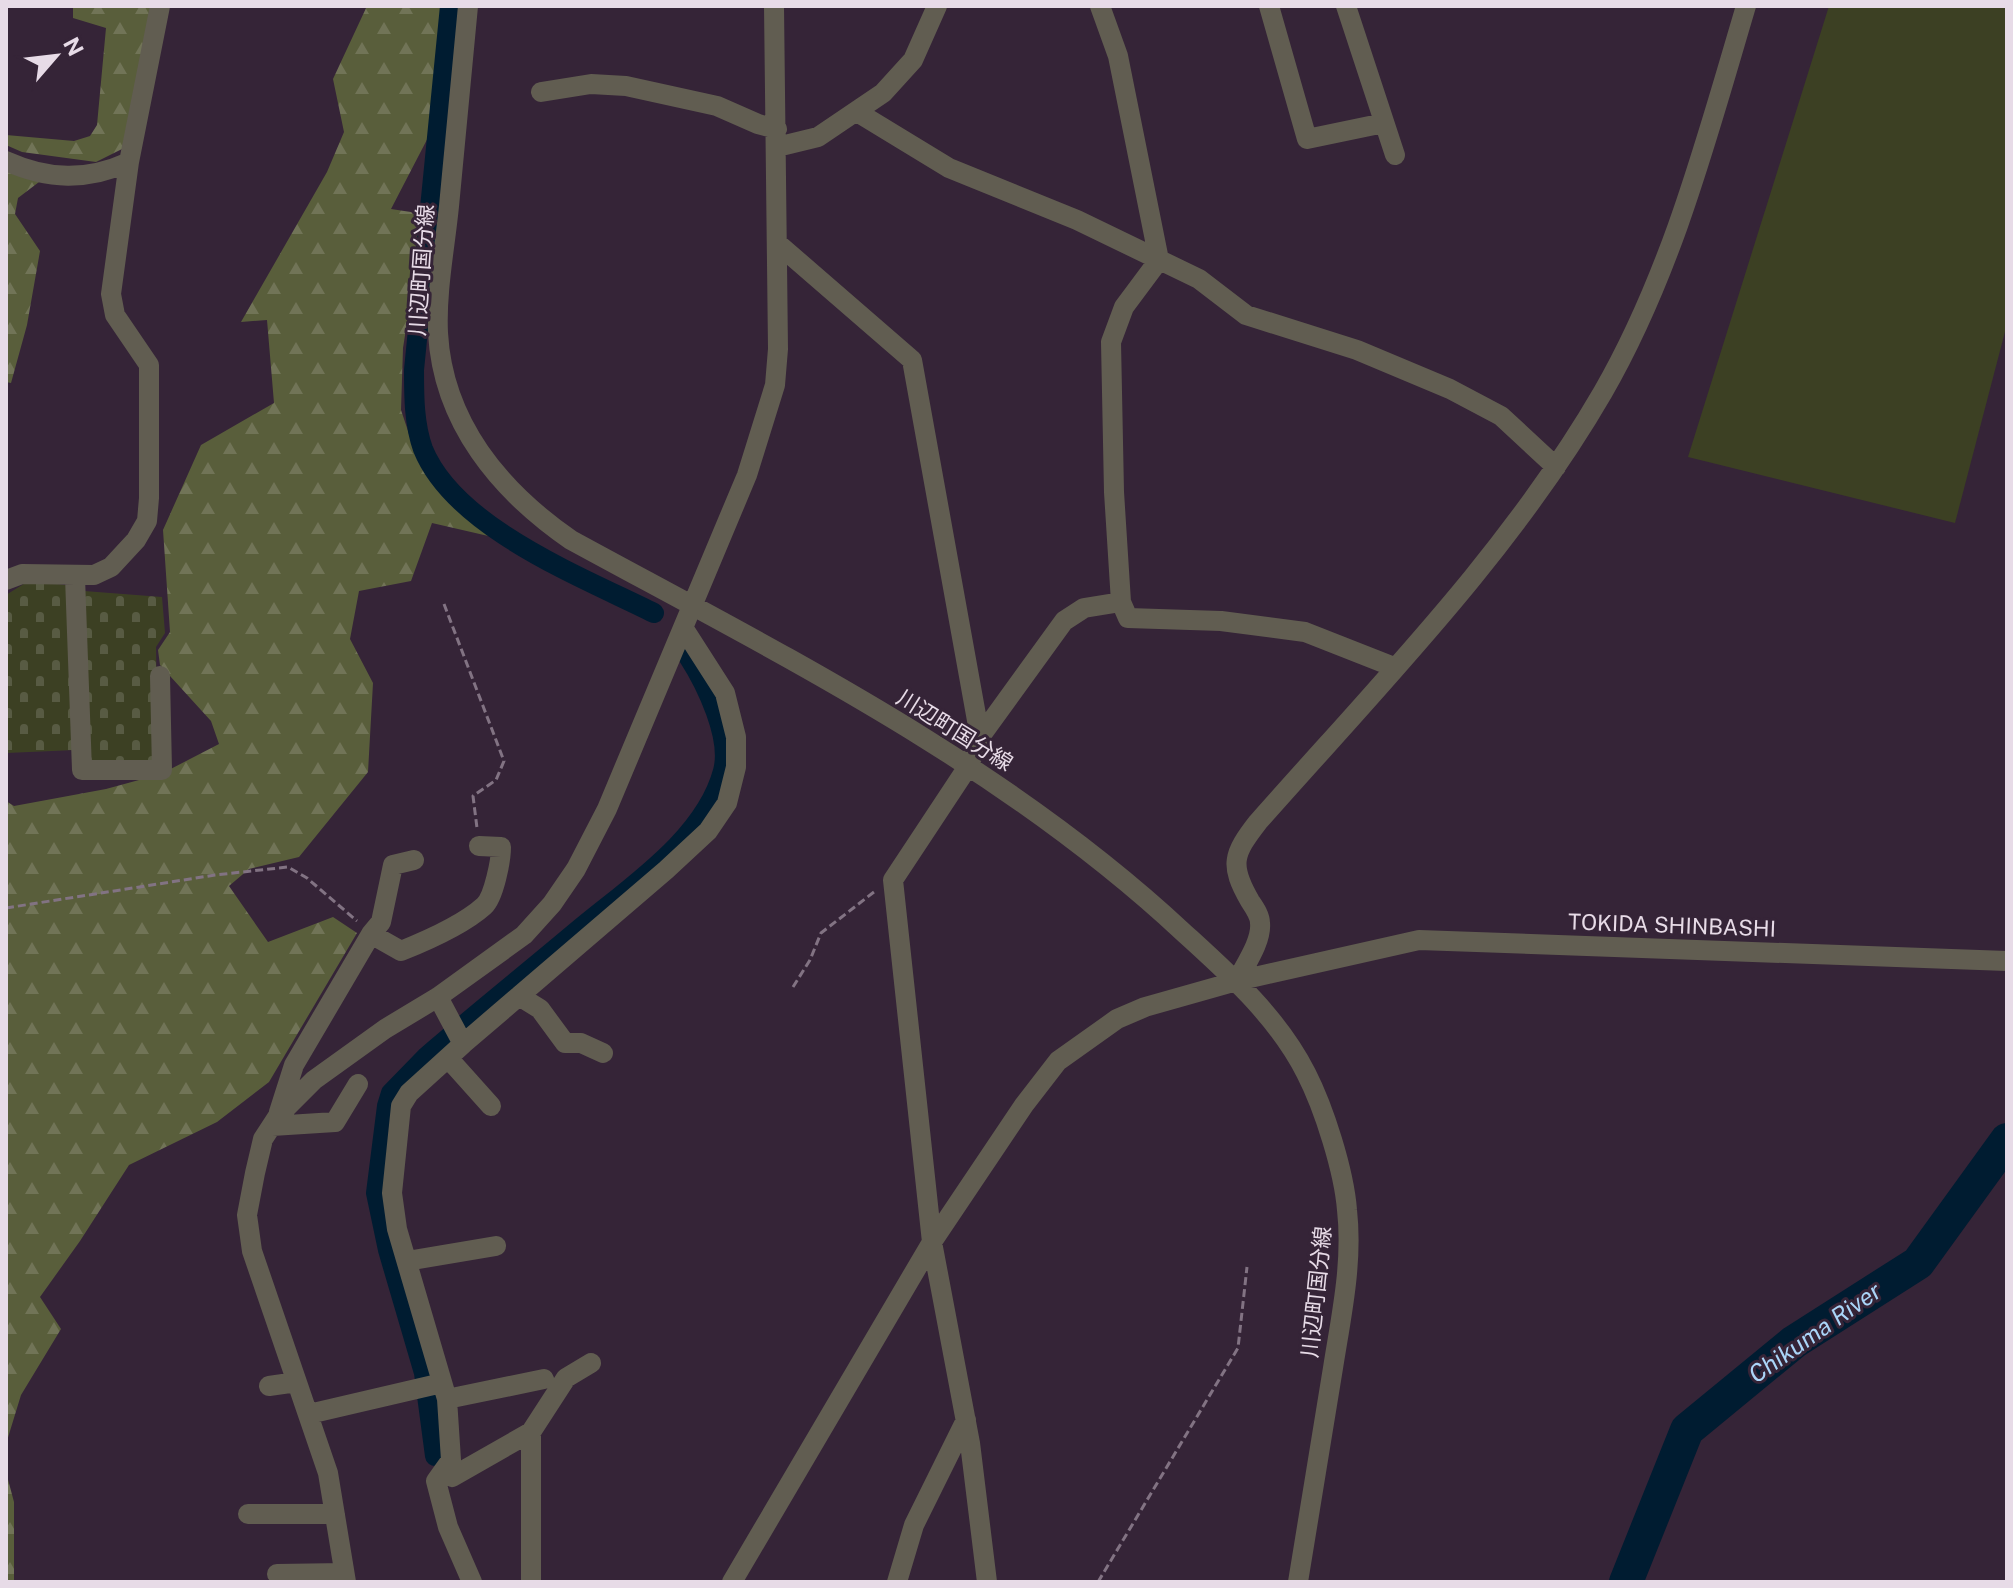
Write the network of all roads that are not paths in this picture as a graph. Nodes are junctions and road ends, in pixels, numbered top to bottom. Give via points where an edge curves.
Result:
1 (160, 6) edge
2 (468, 6) edge
3 (774, 6) edge
4 (937, 6) edge
5 (1100, 6) edge
6 (1269, 6) edge
7 (1346, 6) edge
8 (1746, 6) edge
9 (541, 92) dead end
10 (857, 112) junction
11 (1384, 123) junction
12 (777, 138) junction
13 (1395, 155) dead end
14 (6, 161) edge
15 (129, 162) junction
16 (777, 243) junction
17 (1159, 260) junction
18 (1556, 467) junction
19 (75, 577) junction
20 (6, 580) edge
21 (1121, 602) junction
22 (693, 607) junction
23 (684, 629) junction
24 (1394, 667) junction
25 (160, 676) dead end
26 (980, 737) junction
27 (969, 765) junction
28 (479, 846) road end
29 (414, 860) dead end
30 (371, 934) junction
31 (2007, 961) edge
32 (1237, 981) junction
33 (519, 996) junction
34 (438, 997) junction
35 (456, 1041) junction
36 (603, 1053) dead end
37 (358, 1084) dead end
38 (491, 1106) dead end
39 (275, 1121) junction
40 (932, 1242) junction
41 (496, 1246) dead end
42 (407, 1261) junction
43 (591, 1363) dead end
44 (544, 1379) dead end
45 (297, 1382) junction
46 (269, 1386) dead end
47 (443, 1388) junction
48 (309, 1414) junction
49 (966, 1420) junction
50 (531, 1432) junction
51 (443, 1471) junction
52 (248, 1514) dead end
53 (335, 1514) junction
54 (277, 1574) dead end
55 (345, 1577) edge
56 (472, 1582) edge
57 (531, 1582) edge
58 (732, 1582) edge
59 (897, 1582) edge
60 (987, 1582) edge
61 (1298, 1582) edge

1 - 15 street
2 - 22 street, 川辺町国分線 via 438,315 452,397 481,455 536,516
3 - 12 street
4 - 10 street via 913,60
5 - 17 street via 1118,56
6 - 11 street via 1307,139
7 - 11 street
8 - 18 street via 1689,199 1660,274 1604,390
9 - 12 street via 591,84 626,86 717,106
10 - 12 street via 818,137
10 - 17 street via 949,168
11 - 13 street
12 - 16 street
14 - 15 street via 33,173 66,175 105,172
15 - 19 street via 111,294 115,315 149,365 147,521 111,567
16 - 22 street via 775,385 747,475
16 - 26 street via 912,360
17 - 18 street via 1199,279 1246,315 1357,350 1450,389 1501,416
17 - 21 street via 1124,307 1111,342
18 - 24 street via 1496,548
19 - 20 street via 22,574
19 - 25 street via 82,770 162,770
21 - 24 street via 1128,618 1221,621 1305,632
21 - 26 street via 1084,608 1064,621
22 - 23 street
22 - 27 street, 川辺町国分線 via 840,686
23 - 33 street via 725,693 736,737 736,767 727,803 708,831
23 - 34 street via 576,869 524,935
24 - 32 street via 1241,846 1237,879 1261,920
26 - 27 street
27 - 32 street, 川辺町国分線 via 1069,834
27 - 40 street via 893,880
28 - 30 street via 501,847 486,904 401,951
29 - 30 street via 393,865 381,922
30 - 39 street via 294,1065
31 - 32 street, TOKIDA SHINBASHI via 1419,940
32 - 40 street, TOKIDA SHINBASHI via 1117,1019 1058,1061
32 - 61 street, 川辺町国分線 via 1305,1072 1331,1141 1347,1209 1345,1291
33 - 35 street
33 - 36 street via 540,1009 565,1043 581,1043
34 - 35 street
34 - 39 street via 314,1080
35 - 38 street
35 - 42 street via 401,1106 392,1193
37 - 39 street via 335,1122
39 - 45 street via 263,1139 247,1215 252,1251
40 - 49 street
40 - 58 street, TOKIDA SHINBASHI
41 - 42 street
42 - 47 street
43 - 50 street via 566,1378
44 - 47 street
45 - 46 street
45 - 48 street
47 - 48 street
47 - 51 street via 451,1460
48 - 53 street
49 - 59 street via 914,1525
49 - 60 street
50 - 51 street via 452,1477
50 - 57 street
51 - 56 street via 436,1481 448,1527
52 - 53 street
53 - 55 street
54 - 55 street

